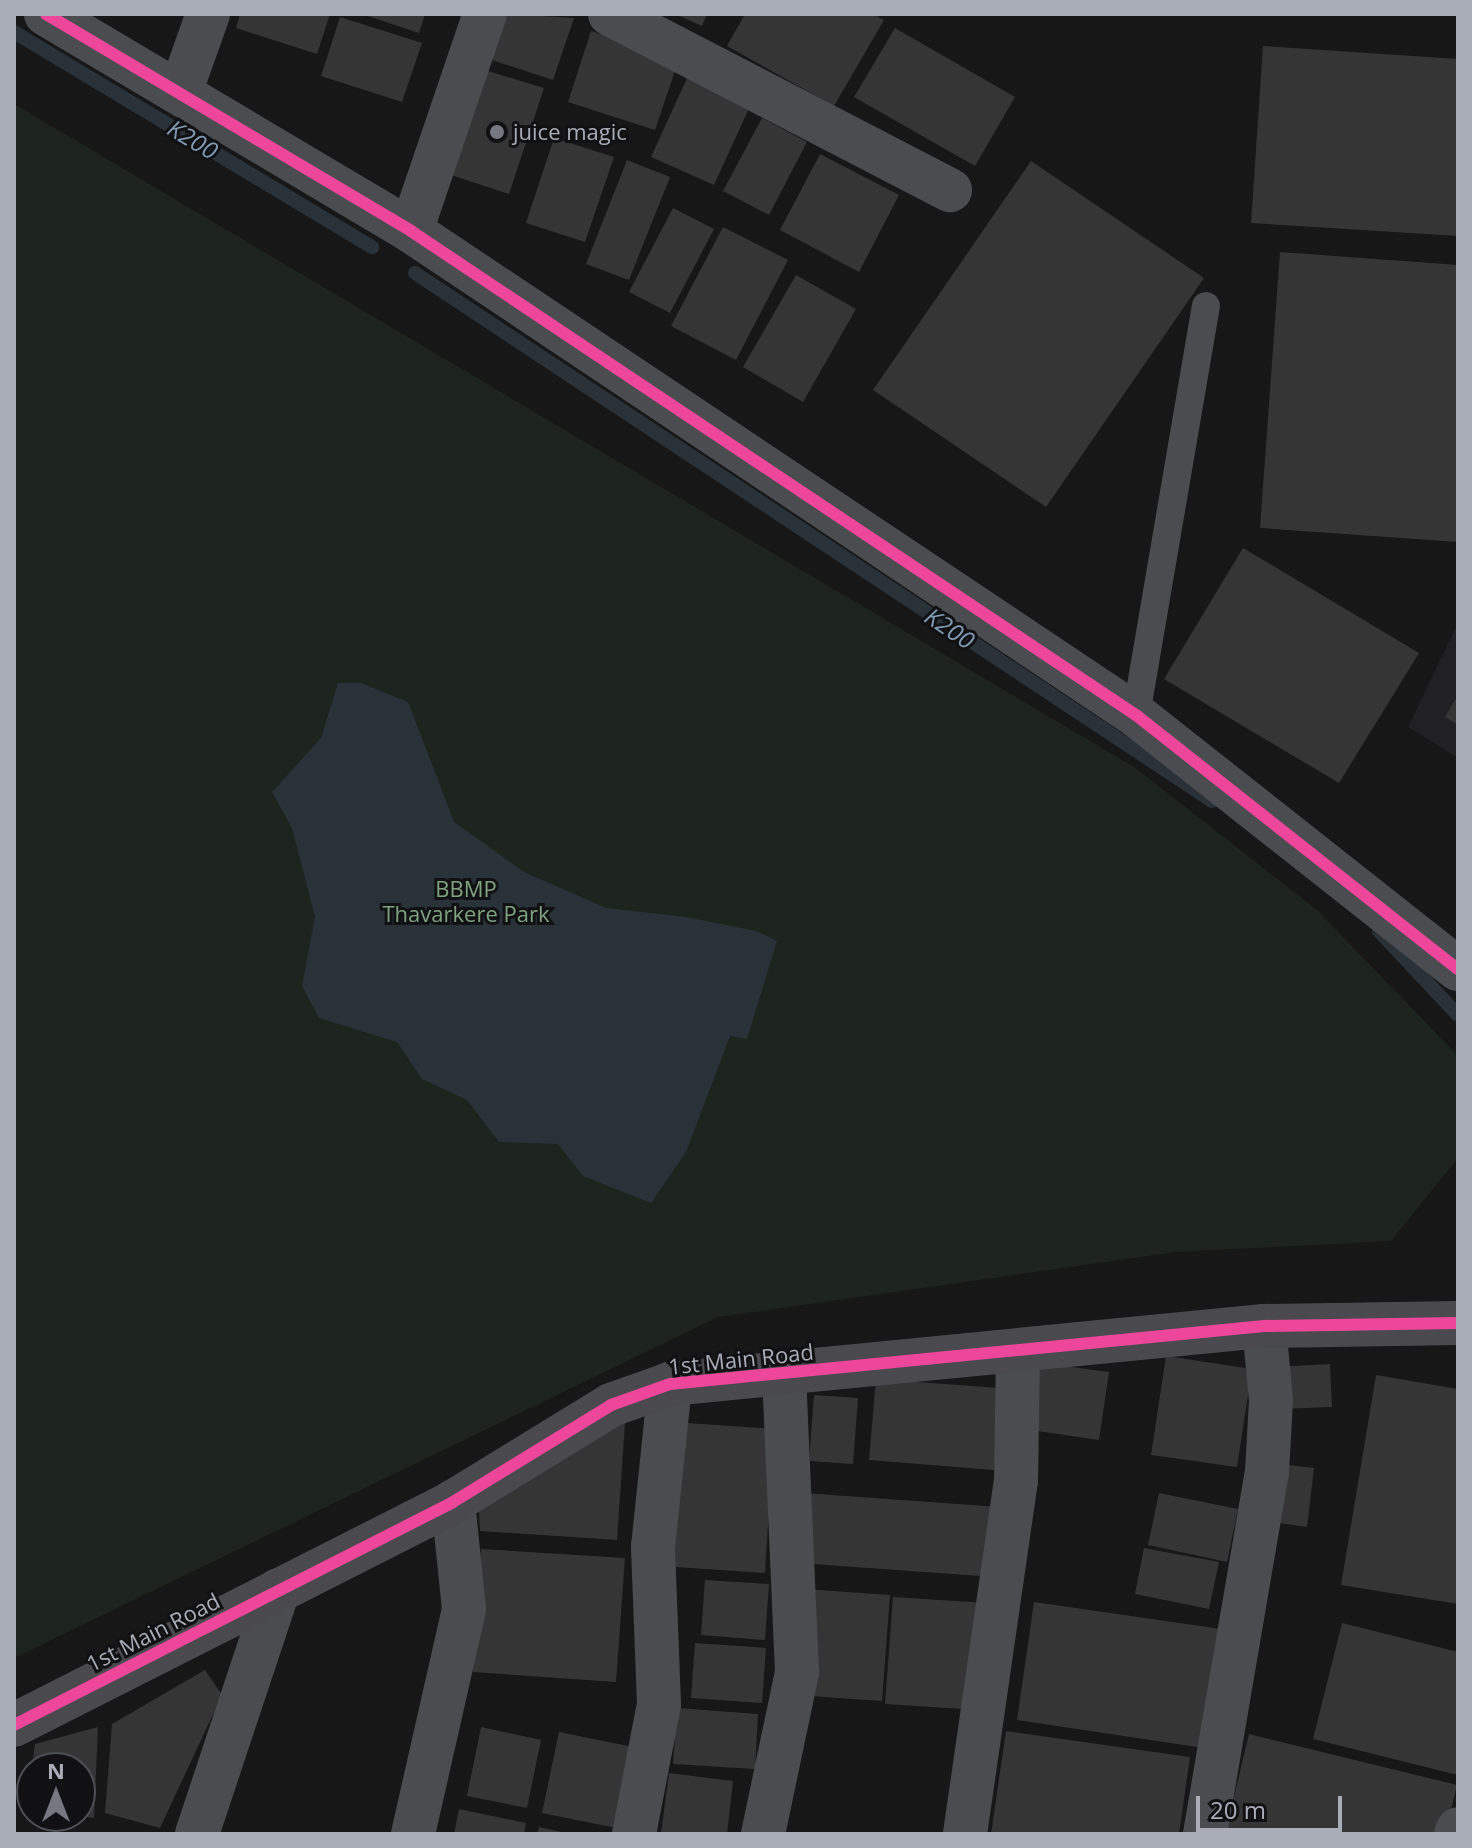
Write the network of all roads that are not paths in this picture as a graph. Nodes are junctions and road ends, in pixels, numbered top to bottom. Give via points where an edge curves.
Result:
1 (46, 14) edge
2 (208, 14) edge
3 (485, 14) edge
4 (610, 14) edge
5 (180, 93) junction
6 (950, 190) dead end
7 (411, 231) junction
8 (1206, 306) dead end
9 (1136, 715) junction
10 (1458, 969) edge
11 (1458, 1323) edge
12 (1264, 1326) junction
13 (1018, 1351) junction
14 (784, 1373) junction
15 (670, 1384) junction
16 (453, 1502) junction
17 (278, 1590) junction
18 (14, 1725) edge
19 (197, 1834) edge
20 (413, 1834) edge
21 (634, 1834) edge
22 (763, 1834) edge
23 (965, 1834) edge
24 (1205, 1834) edge

1 - 5 street
2 - 5 street
3 - 7 street
4 - 6 street
5 - 7 street
7 - 9 street
8 - 9 lane
9 - 10 street
11 - 12 street, 1st Main Road
12 - 13 street, 1st Main Road
12 - 24 street via 1271,1400 1267,1472
13 - 14 street, 1st Main Road
13 - 23 street via 1016,1481
14 - 15 street, 1st Main Road
14 - 22 street via 797,1672
15 - 16 street, 1st Main Road via 611,1405
15 - 21 street via 653,1547 659,1704
16 - 17 street, 1st Main Road
16 - 20 street via 464,1609
17 - 18 street, 1st Main Road
17 - 19 street

